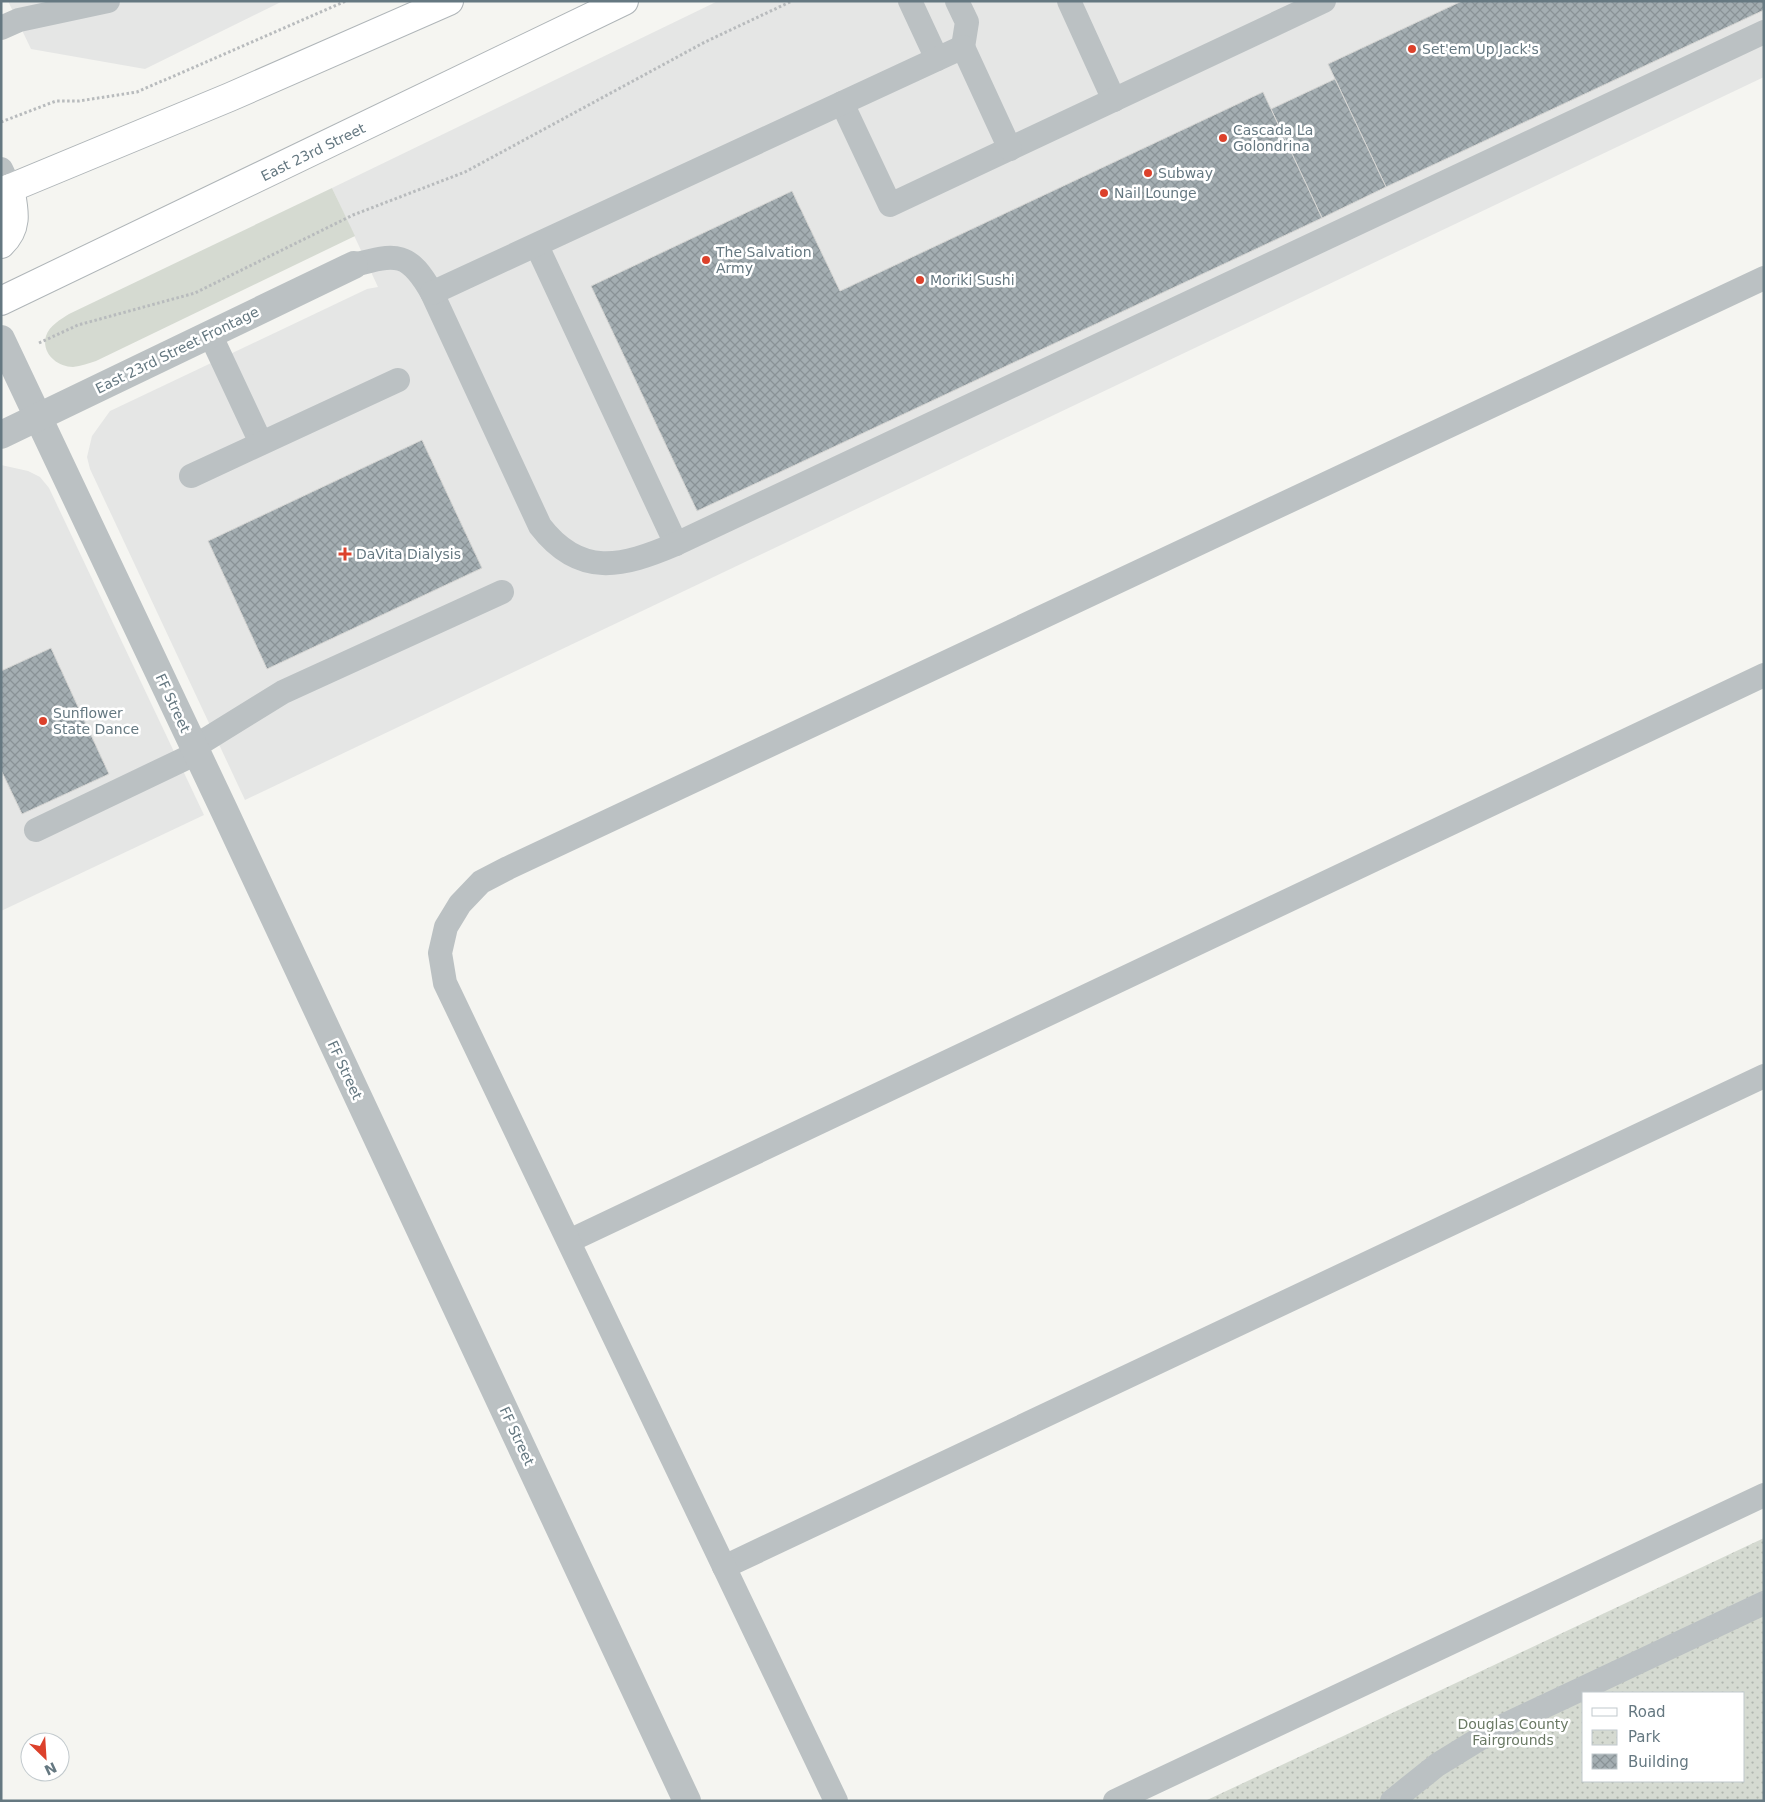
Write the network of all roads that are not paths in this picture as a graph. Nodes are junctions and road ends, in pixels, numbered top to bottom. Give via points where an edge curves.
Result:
1 (34, 1) edge
2 (108, 1) edge
3 (449, 1) edge
4 (624, 1) edge
5 (910, 1) edge
6 (957, 1) edge
7 (1069, 1) edge
8 (1324, 1) edge
9 (10, 24) edge
10 (1764, 32) edge
11 (962, 47) junction
12 (937, 59) junction
13 (1114, 100) junction
14 (842, 103) junction
15 (1010, 149) junction
16 (4, 183) edge
17 (1, 244) edge
18 (537, 246) junction
19 (354, 265) joint
20 (1764, 278) edge
21 (432, 293) junction
22 (1, 301) edge
23 (210, 334) junction
24 (1, 339) edge
25 (398, 380) dead end
26 (38, 416) junction
27 (1, 435) edge
28 (261, 443) junction
29 (191, 476) dead end
30 (676, 544) junction
31 (502, 592) dead end
32 (1764, 675) edge
33 (196, 750) junction
34 (36, 830) dead end
35 (1764, 1076) edge
36 (569, 1242) junction
37 (1764, 1496) edge
38 (724, 1567) junction
39 (1764, 1603) edge
40 (687, 1801) edge
41 (836, 1801) edge
42 (1115, 1801) edge
43 (1392, 1801) edge

1 - 9 lane
2 - 9 lane
3 - 16 main road via 230,97
4 - 22 main road, East 23rd Street
5 - 12 lane
6 - 11 lane via 967,22
7 - 13 lane
8 - 13 lane
10 - 30 lane
11 - 12 lane
11 - 15 lane
12 - 14 lane
13 - 15 lane
14 - 15 lane via 890,205
14 - 18 lane
16 - 17 main road via 14,224 8,238
18 - 21 lane
18 - 30 lane
19 - 21 lane via 382,257 407,260 420,271
19 - 23 street, East 23rd Street Frontage
20 - 36 lane via 481,882 460,904 446,927 440,953 445,983
21 - 30 lane via 540,526 553,543 568,555 592,563 624,562
23 - 26 street, East 23rd Street Frontage
23 - 28 lane
24 - 26 street, FF Street
25 - 28 lane
26 - 27 street, East 23rd Street Frontage
26 - 33 street, FF Street
28 - 29 lane
31 - 33 lane via 283,692
32 - 36 lane
33 - 34 lane
33 - 40 street, FF Street
35 - 38 lane
36 - 38 lane
37 - 42 lane
38 - 41 lane
39 - 43 lane via 1494,1730 1437,1765

